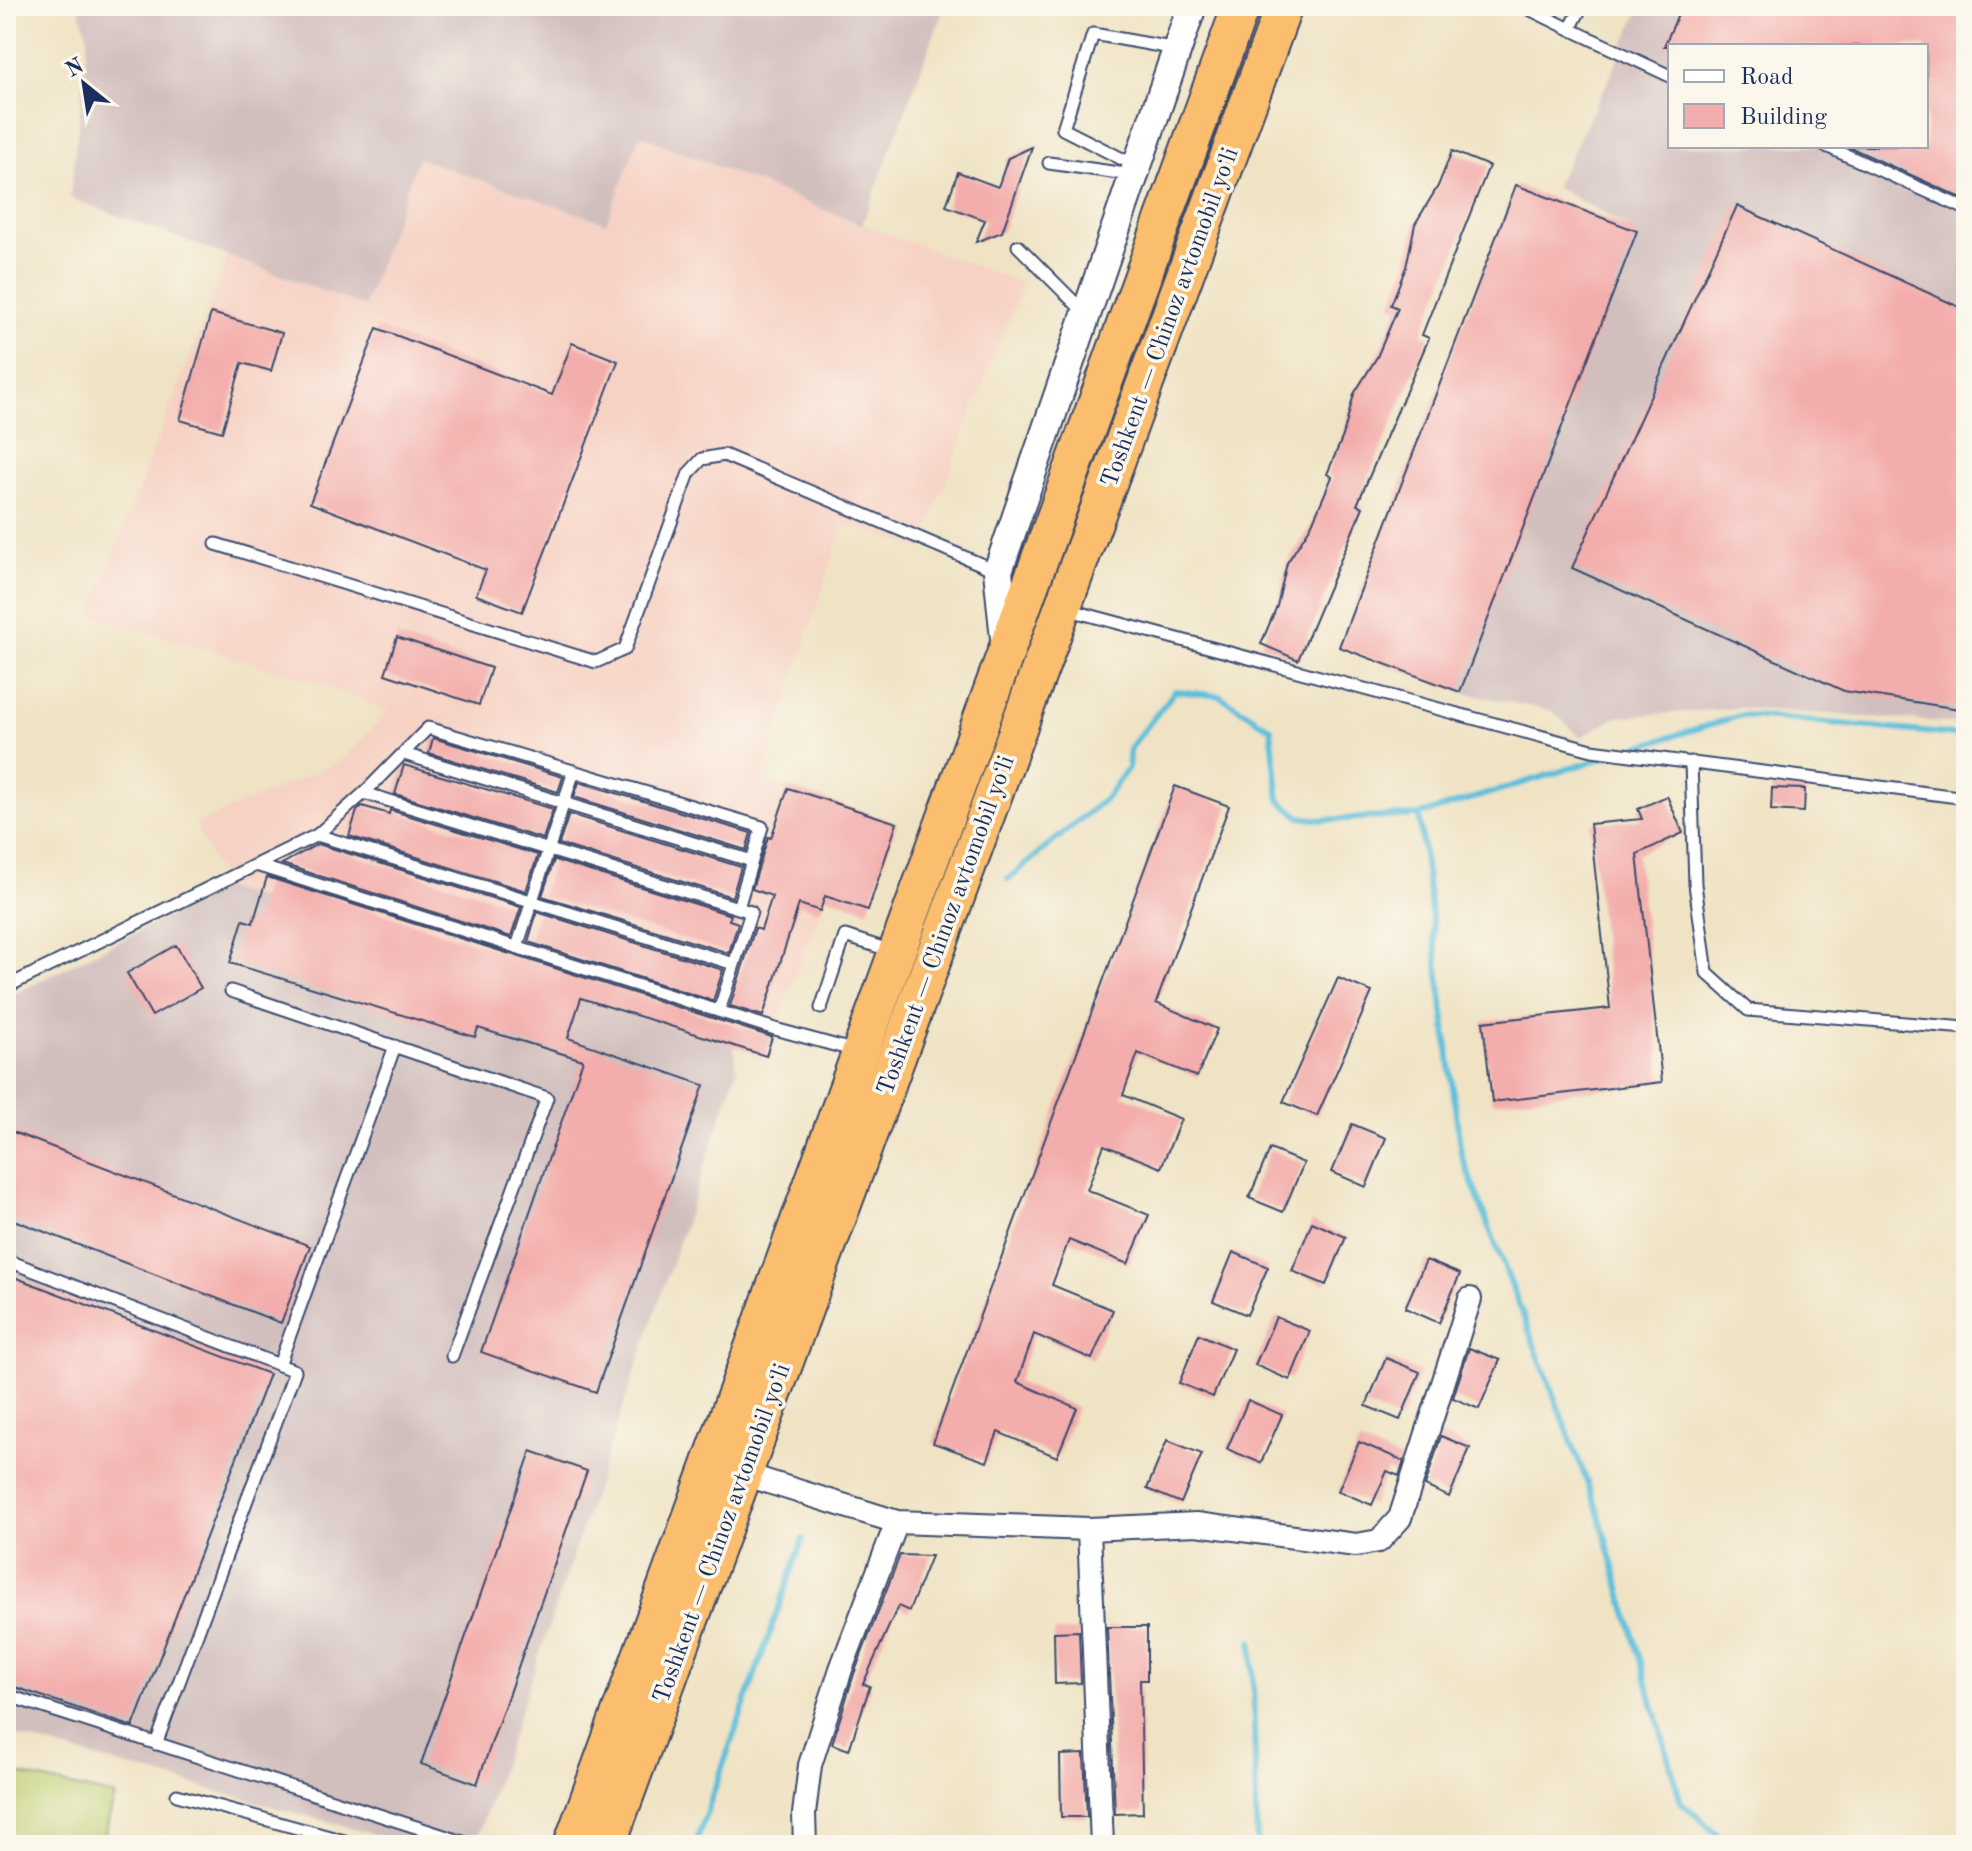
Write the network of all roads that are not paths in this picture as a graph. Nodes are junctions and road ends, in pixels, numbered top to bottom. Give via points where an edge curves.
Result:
1 (1241, 6) edge
2 (1284, 6) edge
3 (1523, 6) edge
4 (1582, 6) edge
5 (1190, 7) edge
6 (1570, 29) junction
7 (1177, 49) junction
8 (1668, 75) edge
9 (1156, 113) junction
10 (1192, 139) junction
11 (1830, 148) edge
12 (1049, 163) dead end
13 (1135, 171) junction
14 (1221, 173) junction
15 (1966, 209) edge
16 (1018, 246) dead end
17 (1085, 313) junction
18 (216, 544) dead end
19 (998, 571) junction
20 (1062, 607) junction
21 (1007, 649) junction
22 (404, 754) junction
23 (1691, 762) junction
24 (574, 771) junction
25 (364, 793) junction
26 (1966, 798) edge
27 (563, 803) junction
28 (317, 835) junction
29 (548, 850) junction
30 (752, 861) junction
31 (256, 865) junction
32 (532, 901) junction
33 (738, 908) junction
34 (517, 947) junction
35 (896, 953) junction
36 (734, 964) junction
37 (6, 987) edge
38 (231, 991) dead end
39 (821, 1008) dead end
40 (719, 1011) junction
41 (1966, 1028) edge
42 (395, 1046) junction
43 (861, 1052) junction
44 (6, 1260) edge
45 (1470, 1299) dead end
46 (452, 1356) dead end
47 (279, 1365) junction
48 (743, 1474) junction
49 (897, 1522) junction
50 (1089, 1529) junction
51 (6, 1695) edge
52 (156, 1744) junction
53 (177, 1795) dead end
54 (359, 1845) edge
55 (472, 1845) edge
56 (572, 1845) edge
57 (607, 1845) edge
58 (805, 1845) edge
59 (1102, 1845) edge

1 - 10 highway, Toshkent — Chinoz avtomobil yoʻli
2 - 14 highway, Toshkent — Chinoz avtomobil yoʻli
3 - 6 lane
4 - 6 lane
5 - 7 street
6 - 8 lane
7 - 9 street
7 - 13 lane via 1093,34 1063,129
9 - 10 street
9 - 13 street
10 - 14 highway
10 - 21 highway, Toshkent — Chinoz avtomobil yoʻli
11 - 15 lane
12 - 13 lane
13 - 17 street
14 - 20 highway, Toshkent — Chinoz avtomobil yoʻli
16 - 17 lane
17 - 19 street
18 - 19 lane via 596,662 625,649 689,473 702,459 724,455
19 - 21 street
20 - 23 lane via 1605,752
20 - 48 highway, Toshkent — Chinoz avtomobil yoʻli
21 - 35 highway, Toshkent — Chinoz avtomobil yoʻli
22 - 24 lane via 428,728
22 - 25 lane
22 - 27 lane
23 - 26 lane
23 - 41 lane via 1695,884 1707,973 1748,1010
24 - 27 lane
24 - 30 lane via 762,827
25 - 28 lane
25 - 29 lane
27 - 29 lane
27 - 30 lane
28 - 31 lane
28 - 32 lane
29 - 32 lane
29 - 33 lane
30 - 33 lane
31 - 34 lane
31 - 37 lane
32 - 34 lane
32 - 36 lane
33 - 36 lane via 751,912
34 - 40 lane
35 - 39 lane via 845,936
35 - 43 highway, Toshkent — Chinoz avtomobil yoʻli
36 - 40 lane
38 - 42 lane
40 - 43 lane
42 - 46 lane via 547,1098
42 - 47 lane
43 - 56 highway, Toshkent — Chinoz avtomobil yoʻli
44 - 47 lane
45 - 50 street via 1400,1518 1379,1541 1356,1545 1196,1524
47 - 52 lane via 295,1371
48 - 49 street
48 - 57 highway, Toshkent — Chinoz avtomobil yoʻli
49 - 50 street
49 - 58 street via 810,1765
50 - 59 street
51 - 52 lane
52 - 55 lane
53 - 54 lane

